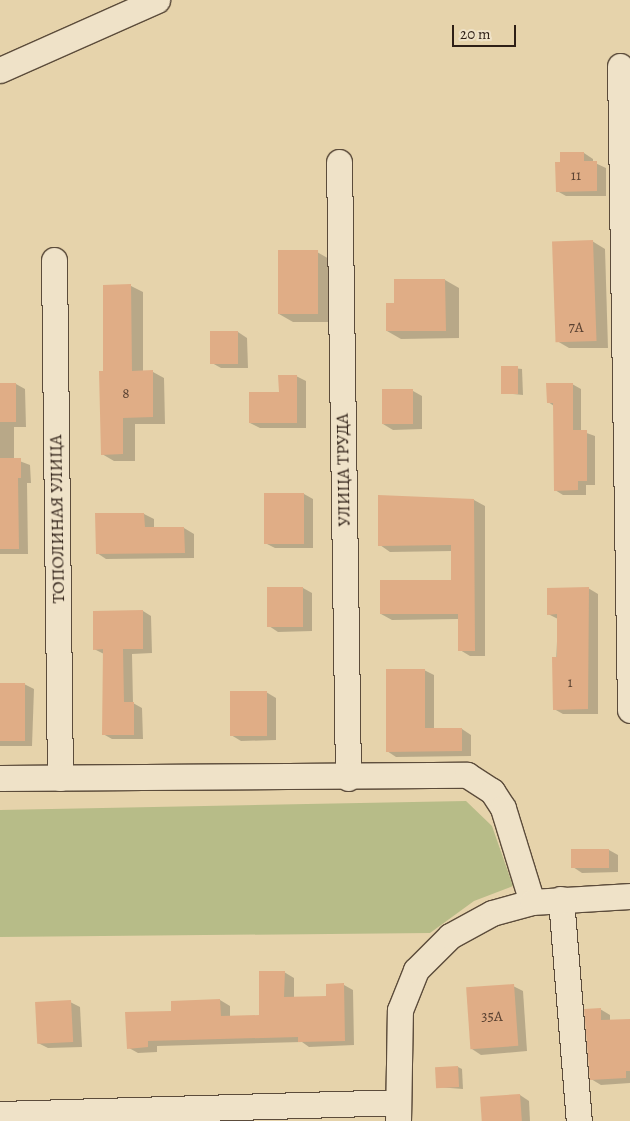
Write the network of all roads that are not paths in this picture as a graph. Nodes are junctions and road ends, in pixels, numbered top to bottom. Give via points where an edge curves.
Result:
1 (157, 0) edge
2 (620, 66) dead end
3 (0, 70) edge
4 (339, 162) dead end
5 (54, 260) dead end
6 (630, 710) edge
7 (0, 778) edge
8 (60, 778) junction
9 (348, 778) junction
10 (630, 896) edge
11 (561, 900) junction
12 (532, 902) junction
13 (398, 1112) edge
14 (0, 1114) edge
15 (579, 1121) edge

1 - 3 street
2 - 6 street
4 - 9 street, УЛИЦА ТРУДА
5 - 8 street, ТОПОЛИНАЯ УЛИЦА
7 - 8 street
8 - 9 street
9 - 12 street via 467,775 492,791 503,808
10 - 11 street
11 - 12 street
11 - 15 street
12 - 13 street via 492,914 450,936 416,970 400,1010
13 - 14 street

